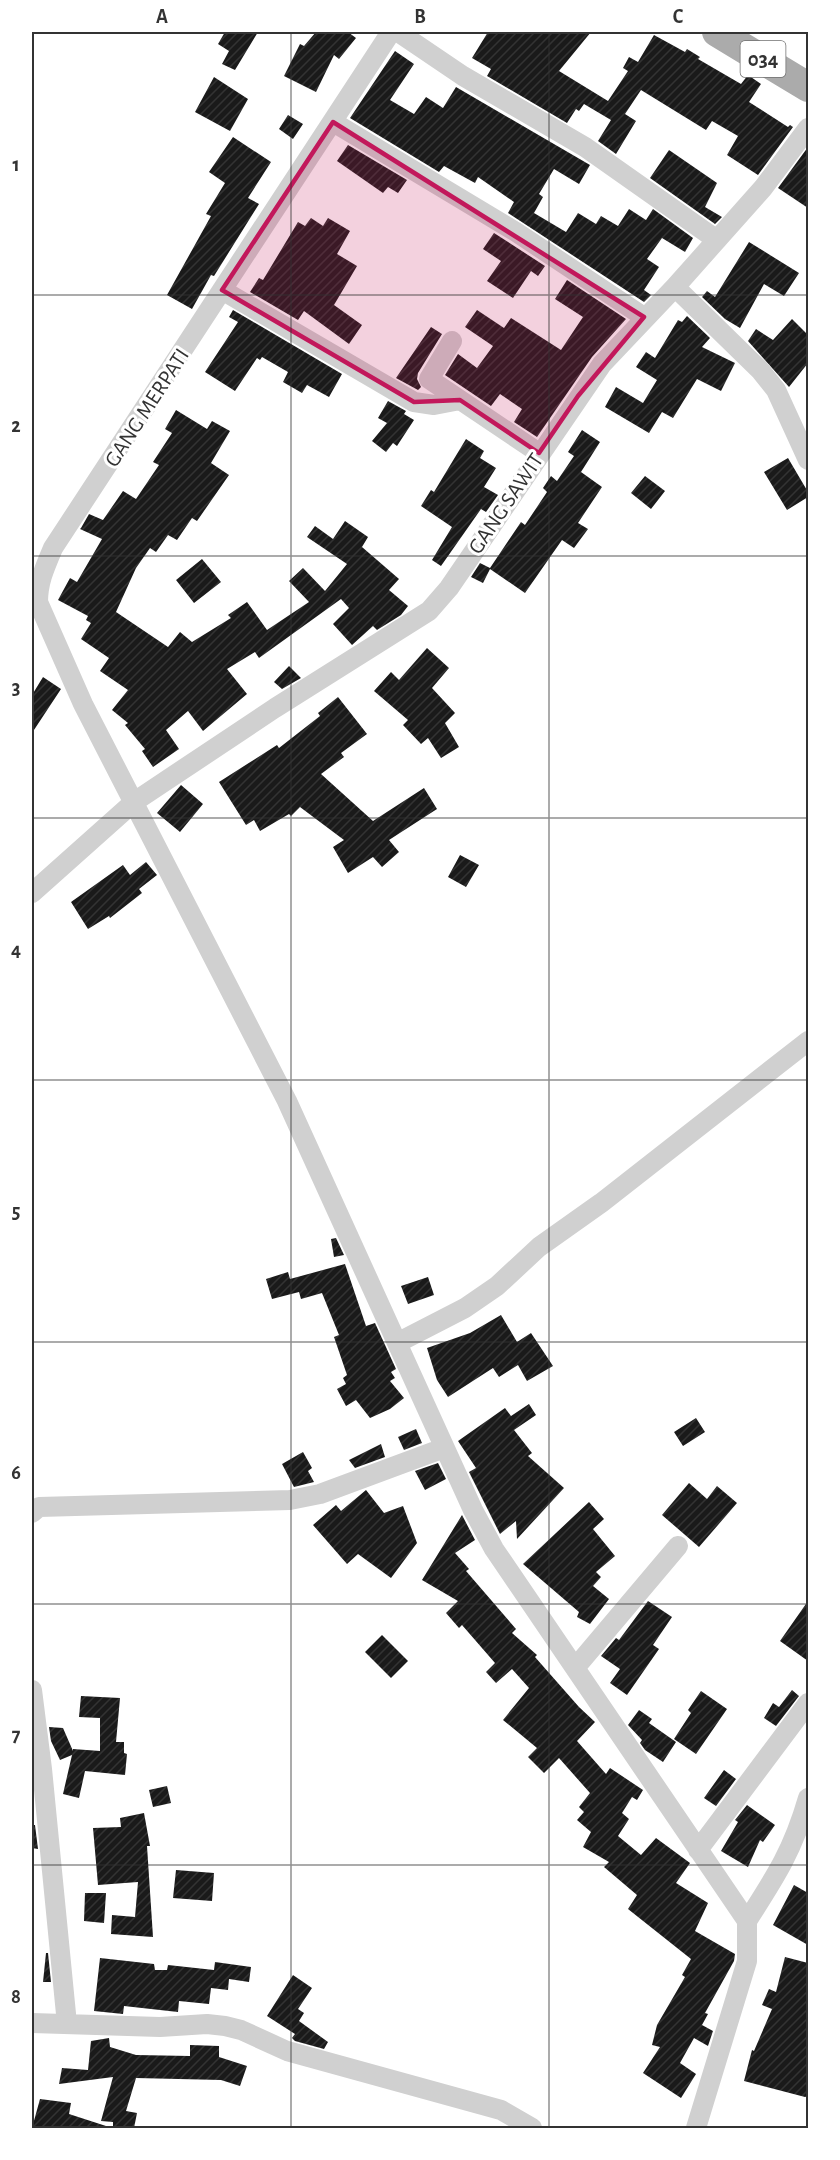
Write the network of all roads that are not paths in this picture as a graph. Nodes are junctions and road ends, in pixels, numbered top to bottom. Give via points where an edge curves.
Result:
1 (391, 32) edge
2 (398, 32) edge
3 (717, 32) edge
4 (808, 87) edge
5 (333, 122) junction
6 (808, 129) edge
7 (717, 240) junction
8 (675, 287) junction
9 (222, 290) junction
10 (644, 317) junction
11 (452, 341) dead end
12 (460, 400) junction
13 (539, 453) junction
14 (808, 460) edge
15 (134, 802) junction
16 (32, 893) edge
17 (808, 1041) edge
18 (397, 1342) junction
19 (444, 1448) junction
20 (32, 1513) edge
21 (678, 1546) dead end
22 (575, 1668) junction
23 (32, 1690) edge
24 (808, 1703) edge
25 (808, 1798) edge
26 (698, 1850) junction
27 (747, 1921) junction
28 (32, 2023) edge
29 (68, 2024) junction
30 (532, 2128) edge
31 (696, 2128) edge

1 - 5 street, GANG MERPATI
2 - 7 street via 463,76 585,147
3 - 4 main road, 034
5 - 9 street, GANG MERPATI
5 - 10 street via 516,232
6 - 7 street, GANG SAWIT
7 - 8 street, GANG SAWIT
8 - 10 street, GANG SAWIT
8 - 14 street via 776,390
9 - 12 street via 414,402 434,405
9 - 15 street, GANG MERPATI via 53,548 38,587 41,614
10 - 13 street, GANG SAWIT via 602,364
11 - 12 street via 429,380
12 - 13 street
13 - 15 street, GANG SAWIT via 429,611
15 - 16 street, GANG SAWIT
15 - 18 street, GANG MERPATI via 286,1101
17 - 18 street via 601,1203 539,1246 497,1286 465,1308
18 - 19 street, GANG MERPATI
19 - 20 street via 320,1494 290,1500 39,1507
19 - 22 street, GANG MERPATI via 494,1549
21 - 22 street
22 - 26 street, GANG MERPATI
23 - 29 street
24 - 26 street
25 - 27 street via 797,1836 780,1871
26 - 27 street, GANG MERPATI
27 - 31 street via 747,1961
28 - 29 street
29 - 30 street via 225,2026 287,2051 501,2110

